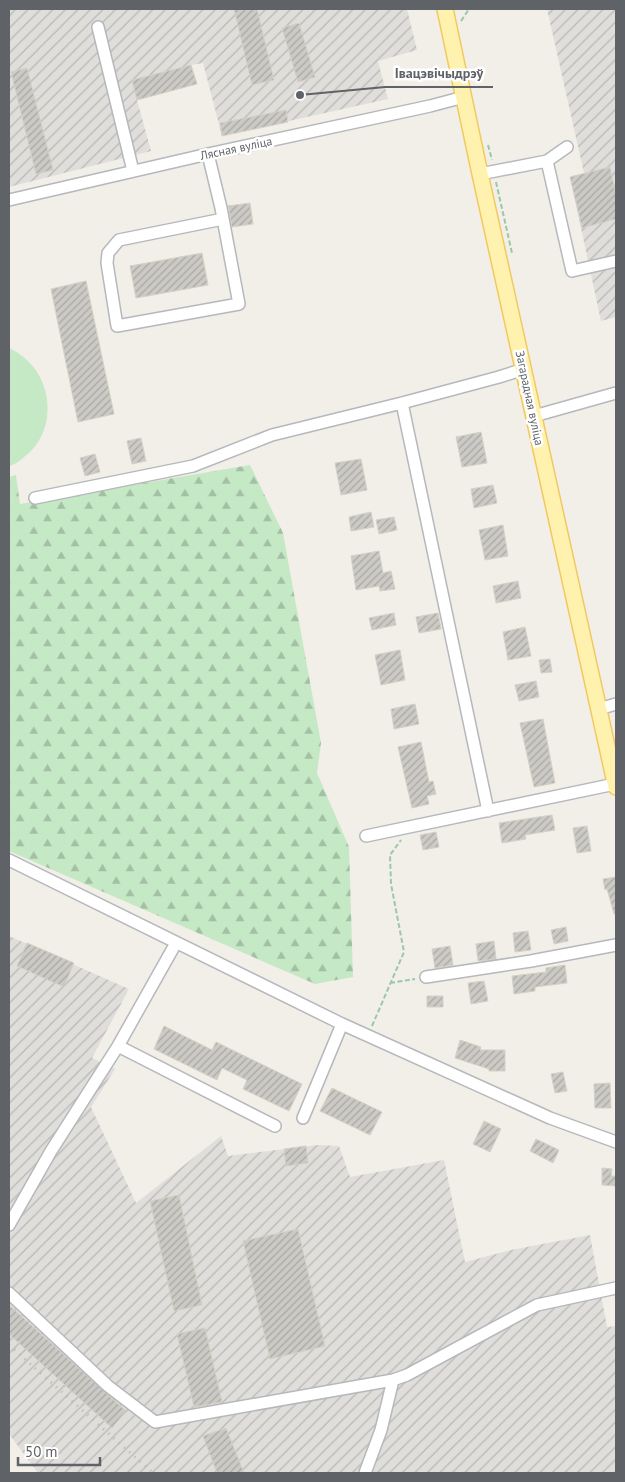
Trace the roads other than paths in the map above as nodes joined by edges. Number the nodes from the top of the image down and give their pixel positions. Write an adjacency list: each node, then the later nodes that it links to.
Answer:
1 (450, 11): 3 (main road, Загарадная вуліца)
2 (98, 27): 7 (street)
3 (464, 98): 5 (street, Лясная вуліца); 8 (main road, Загарадная вуліца)
4 (567, 147): 6 (street)
5 (208, 154): 7 (street, Лясная вуліца); 10 (street)
6 (547, 161): 8 (street); 11 (street)
7 (133, 171): 9 (street, Лясная вуліца)
8 (487, 172): 12 (main road, Загарадная вуліца)
9 (9, 200)
10 (223, 219): 10 (street)
11 (616, 261)
12 (524, 369): 14 (street); 15 (main road, Загарадная вуліца)
13 (616, 393): 15 (street)
14 (402, 403): 16 (street); 20 (street)
15 (534, 416): 18 (main road, Загарадная вуліца)
16 (35, 498)
17 (616, 704): 18 (street)
18 (599, 709): 19 (main road, Загарадная вуліца)
19 (616, 786): 20 (street)
20 (488, 811): 21 (street)
21 (366, 836)
22 (9, 860): 23 (street)
23 (176, 943): 26 (street); 27 (street)
24 (616, 945): 25 (street)
25 (426, 977)
26 (342, 1024): 28 (street); 30 (street)
27 (118, 1046): 29 (street); 31 (street)
28 (303, 1118)
29 (275, 1126)
30 (616, 1142)
31 (9, 1224)
32 (616, 1288): 34 (street)
33 (9, 1293): 34 (street)
34 (393, 1380): 35 (street)
35 (365, 1473)

